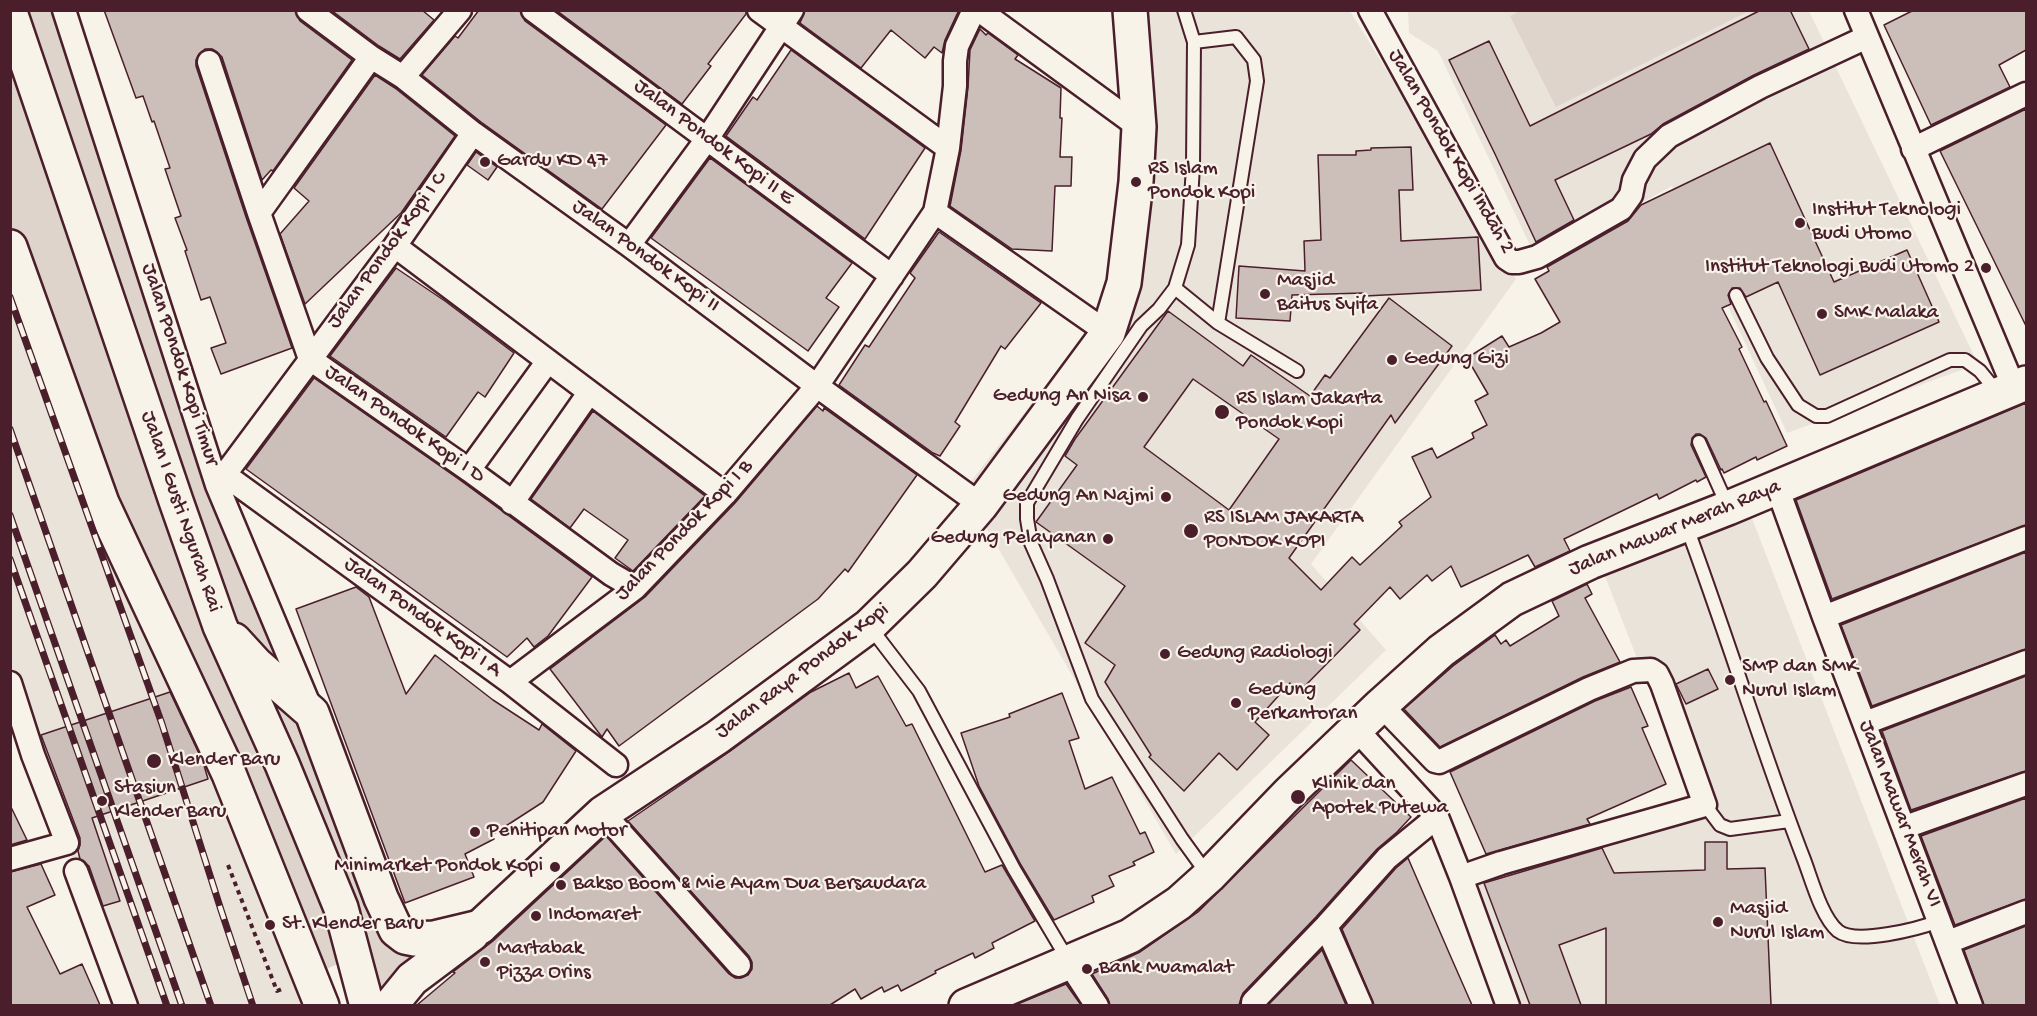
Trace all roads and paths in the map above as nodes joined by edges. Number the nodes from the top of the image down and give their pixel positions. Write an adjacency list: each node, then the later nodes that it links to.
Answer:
1 (64, 10): 43 (street, Jalan Pondok Kopi Timur)
2 (308, 10): 16 (street, Jalan Pondok Kopi II)
3 (460, 10): 18 (street)
4 (533, 10): 22 (street, Jalan Pondok Kopi II E)
5 (759, 10): 13 (street)
6 (974, 10): 23 (street)
7 (979, 10): 20 (street)
8 (1130, 10): 20 (main road, Jalan Raya Pondok Kopi)
9 (1184, 10): 15 (lane)
10 (1370, 10): 14 (street, Jalan Pondok Kopi Indah 2)
11 (1856, 10): 14 (street)
12 (10, 12): 53 (main road, Jalan I Gusti Ngurah Rai)
13 (787, 19): 22 (street); 23 (street)
14 (1867, 37): 24 (street)
15 (1194, 42): 31 (lane); 33 (lane)
16 (371, 57): 18 (street, Jalan Pondok Kopi II); 26 (street)
17 (209, 62): 26 (street, Jalan Pondok Kopi I D)
18 (404, 77): 21 (street, Jalan Pondok Kopi II)
19 (2026, 94): 24 (street)
20 (1139, 127): 34 (main road, Jalan Raya Pondok Kopi)
21 (473, 133): 27 (street, Jalan Pondok Kopi II); 28 (street, Jalan Pondok Kopi I C)
22 (707, 139): 27 (street); 30 (street, Jalan Pondok Kopi II E)
23 (948, 148): 25 (street)
24 (1913, 149): 39 (street)
25 (935, 212): 30 (street, Jalan Pondok Kopi I B); 34 (street)
26 (259, 213): 35 (street, Jalan Pondok Kopi I D)
27 (629, 244): 38 (street, Jalan Pondok Kopi II)
28 (395, 246): 35 (street, Jalan Pondok Kopi I C); 36 (street)
29 (10, 247): 80 (main road)
30 (892, 276): 38 (street, Jalan Pondok Kopi I B)
31 (1175, 288): 33 (lane); 72 (lane)
32 (1736, 295): 39 (lane)
33 (1218, 323): 37 (lane)
34 (1108, 333): 47 (main road, Jalan Raya Pondok Kopi)
35 (310, 359): 42 (street, Jalan Pondok Kopi I D); 43 (street, Jalan Pondok Kopi I C)
36 (548, 361): 40 (street); 42 (street)
37 (1297, 371)
38 (817, 386): 45 (street, Jalan Pondok Kopi I B); 47 (street, Jalan Pondok Kopi II)
39 (2013, 388): 44 (main road, Jalan Mawar Merah Raya)
40 (589, 393): 45 (street); 46 (street)
41 (1699, 442): 48 (lane)
42 (469, 470): 46 (street, Jalan Pondok Kopi I D)
43 (221, 480): 56 (street, Jalan Pondok Kopi I A); 59 (street, Jalan Pondok Kopi Timur)
44 (1777, 487): 48 (main road, Jalan Mawar Merah Raya); 52 (street, Jalan Mawar Merah VI)
45 (725, 494): 51 (street, Jalan Pondok Kopi I B)
46 (512, 503): 51 (street, Jalan Pondok Kopi I D)
47 (981, 506): 54 (main road, Jalan Raya Pondok Kopi)
48 (1728, 508): 49 (main road, Jalan Mawar Merah Raya)
49 (1686, 525): 58 (main road, Jalan Mawar Merah Raya); 67 (lane)
50 (2026, 538): 52 (street)
51 (635, 588): 56 (street, Jalan Pondok Kopi I B)
52 (1824, 617): 60 (street, Jalan Mawar Merah VI)
53 (220, 626): 59 (main road); 82 (main road, Jalan I Gusti Ngurah Rai)
54 (869, 626): 65 (main road, Jalan Raya Pondok Kopi); 78 (lane)
55 (2026, 662): 60 (street)
56 (510, 682): 62 (street, Jalan Pondok Kopi I A)
57 (10, 683): 69 (street)
58 (1381, 705): 61 (main road, Jalan Mawar Merah Raya); 64 (street)
59 (312, 713): 76 (main road)
60 (1865, 723): 68 (street, Jalan Mawar Merah VI)
61 (1356, 729): 66 (street); 72 (main road, Jalan Mawar Merah Raya)
62 (616, 765)
63 (2026, 784): 68 (street)
64 (1705, 805): 67 (lane); 73 (street)
65 (603, 813): 76 (main road, Jalan Raya Pondok Kopi); 79 (street)
66 (1437, 818): 73 (street); 75 (street)
67 (1789, 821): 77 (lane)
68 (1905, 828): 77 (street, Jalan Mawar Merah VI)
69 (10, 858)
70 (228, 865): 80 (path)
71 (76, 871): 81 (street)
72 (1209, 876): 78 (main road, Jalan Mawar Merah Raya)
73 (1461, 877): 88 (street)
74 (2026, 912): 77 (street)
75 (1326, 926): 86 (street); 87 (street)
76 (480, 927): 83 (main road, Jalan Raya Pondok Kopi)
77 (1944, 932): 89 (street, Jalan Mawar Merah VI)
78 (1069, 963): 84 (main road, Jalan Mawar Merah Raya); 85 (street)
79 (739, 965)
80 (316, 992)
81 (126, 1005)
82 (367, 1005)
83 (390, 1005)
84 (966, 1005)
85 (1097, 1005)
86 (1253, 1005)
87 (1361, 1005)
88 (1508, 1005)
89 (1971, 1005)

